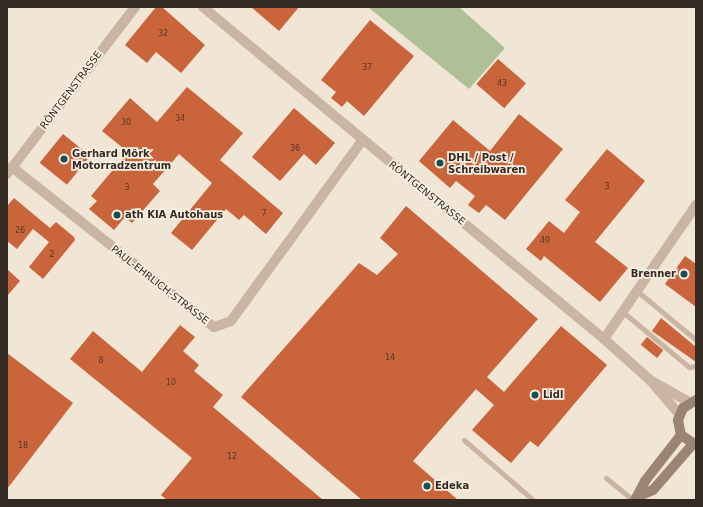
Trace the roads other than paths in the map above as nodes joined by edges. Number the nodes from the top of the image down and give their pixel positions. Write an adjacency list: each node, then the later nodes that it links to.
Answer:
1 (135, 7): 4 (street, RÖNTGENSTRASSE)
2 (203, 7): 3 (street, RÖNTGENSTRASSE)
3 (362, 141): 4 (street, PAUL-EHRLICH-STRASSE); 8 (street, RÖNTGENSTRASSE)
4 (10, 171)
5 (696, 206): 6 (street)
6 (637, 291): 7 (street); 9 (lane)
7 (623, 312): 8 (street); 10 (lane)
8 (604, 339): 11 (street, RÖNTGENSTRASSE)
9 (696, 340)
10 (696, 366)
11 (650, 380): 12 (street, RÖNTGENSTRASSE); 13 (street, RÖNTGENSTRASSE)
12 (693, 401): 13 (street)
13 (679, 414): 14 (street)
14 (681, 435): 16 (street); 18 (street)
15 (464, 440): 19 (lane)
16 (695, 445): 18 (street)
17 (606, 478): 18 (lane)
18 (635, 499)
19 (533, 500)

